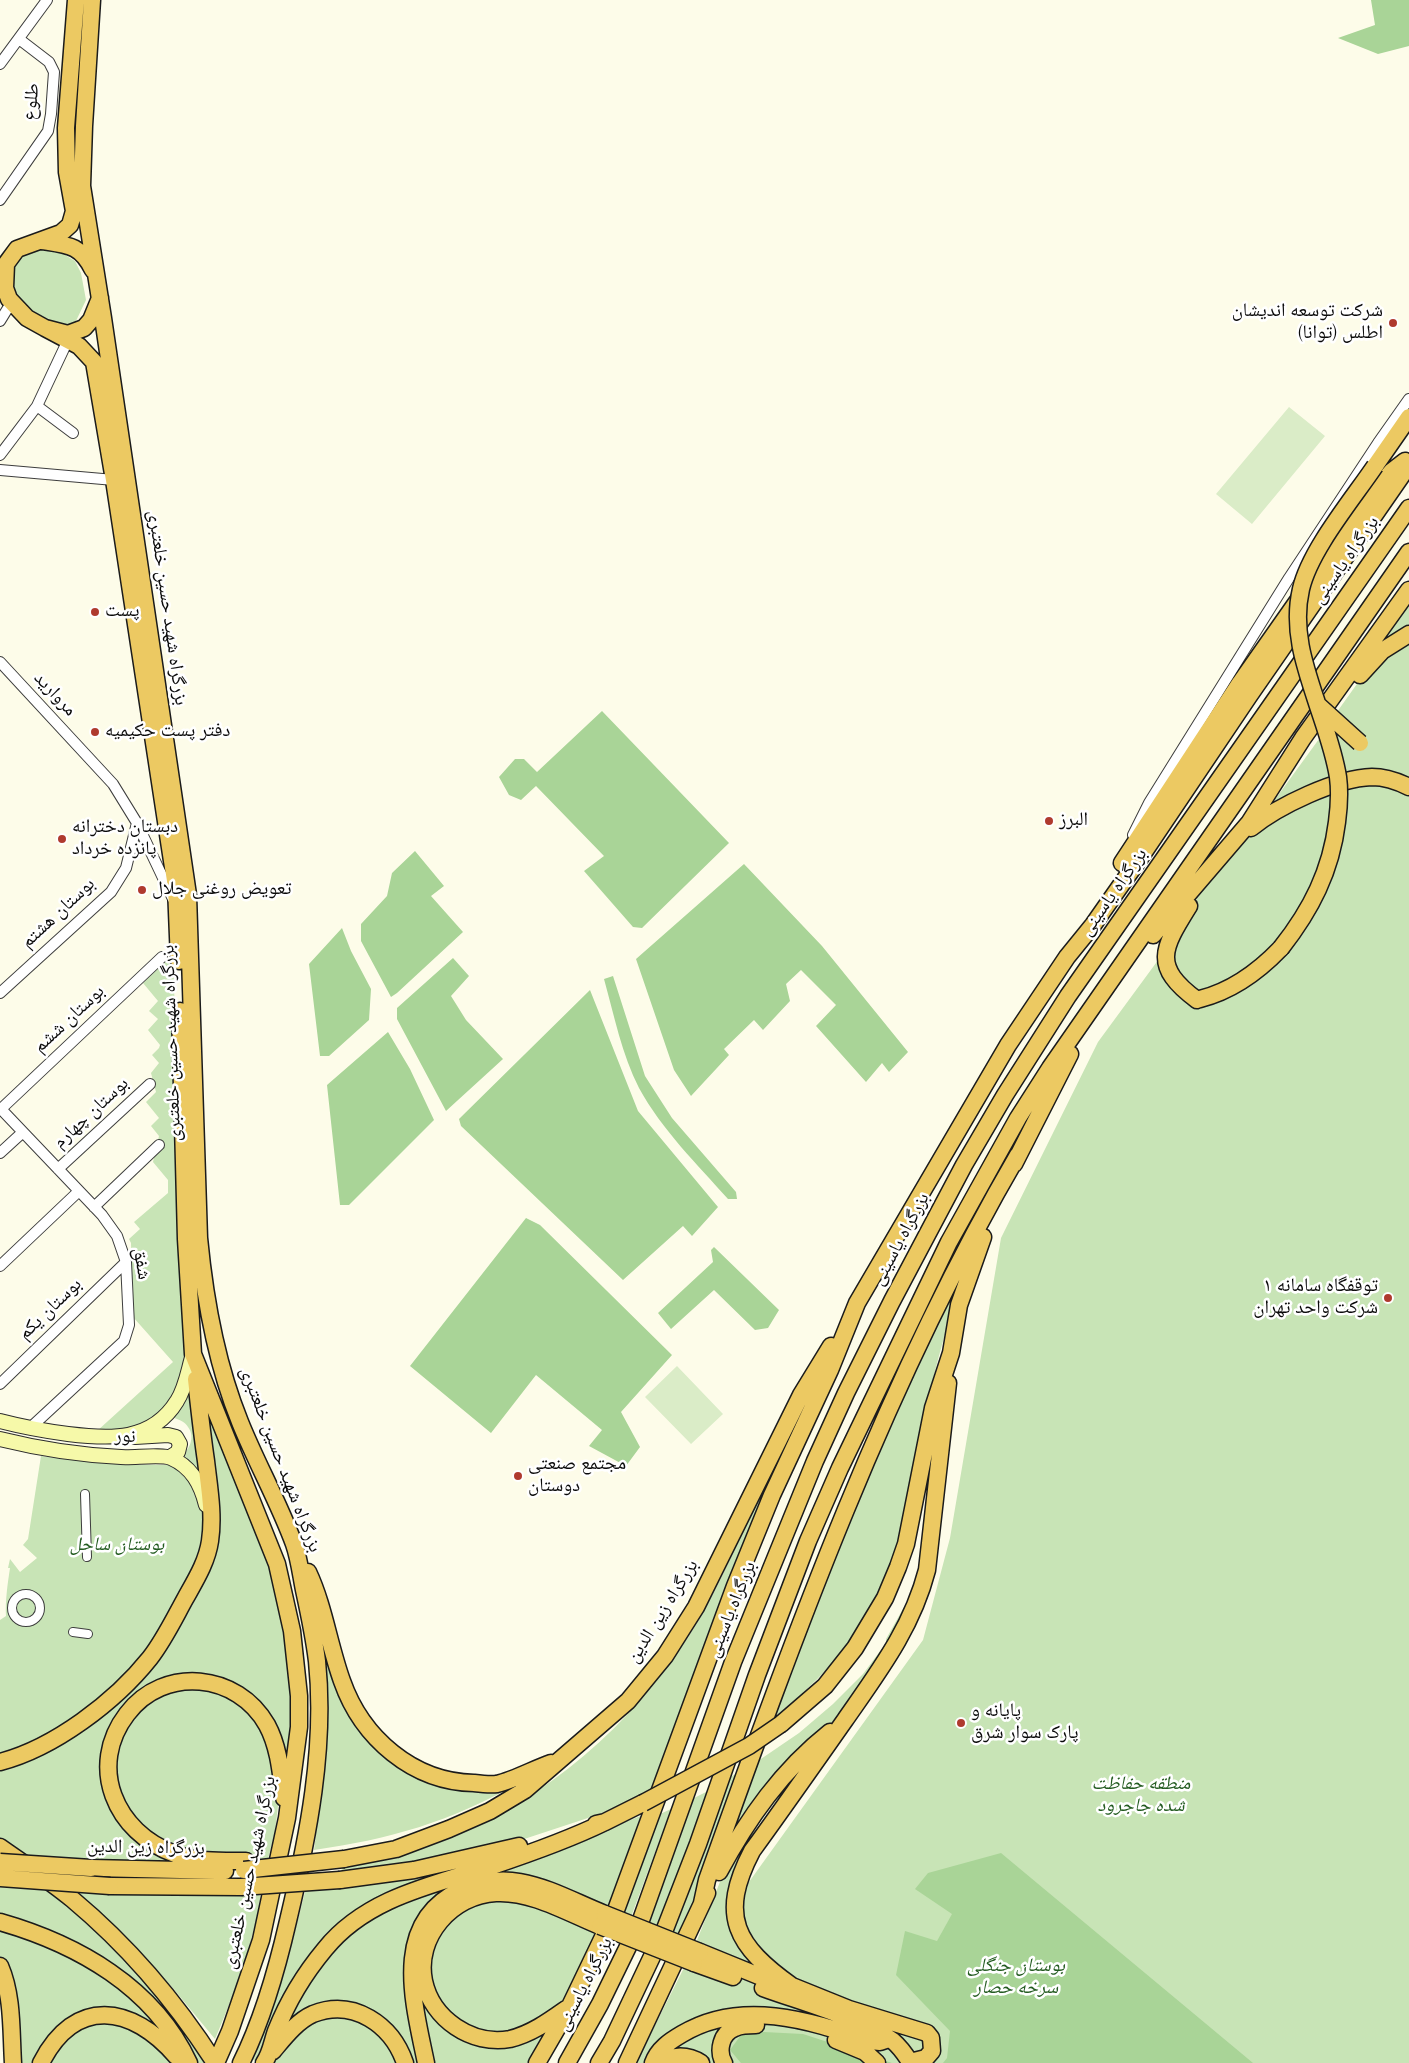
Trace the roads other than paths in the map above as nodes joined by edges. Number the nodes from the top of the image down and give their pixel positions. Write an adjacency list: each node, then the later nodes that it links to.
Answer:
1 (47, 0): 4 (street)
2 (76, 0): 7 (highway)
3 (92, 0): 8 (highway, بزرگراه شهید حسین خلعتبری)
4 (19, 39): 5 (street); 6 (street, طلوع)
5 (0, 63)
6 (0, 200)
7 (42, 241): 8 (highway); 12 (highway)
8 (97, 279): 9 (highway, بزرگراه شهید حسین خلعتبری)
9 (100, 298): 12 (highway); 65 (highway, بزرگراه شهید حسین خلعتبری)
10 (8, 308): 11 (street)
11 (0, 321)
12 (45, 328): 13 (highway, بزرگراه شهید حسین خلعتبری)
13 (68, 340): 15 (street); 22 (highway, بزرگراه شهید حسین خلعتبری)
14 (1409, 399): 35 (street)
15 (36, 406): 17 (street); 18 (street)
16 (1409, 417): 28 (highway, bridge)
17 (73, 433)
18 (0, 455)
19 (1409, 458): 35 (highway)
20 (1409, 465): 38 (highway)
21 (0, 470): 22 (street)
22 (114, 480): 36 (highway, بزرگراه شهید حسین خلعتبری)
23 (1409, 508): 97 (highway, بزرگراه یاسینی)
24 (1409, 552): 40 (highway)
25 (1409, 590): 31 (highway)
26 (1409, 634): 31 (highway)
27 (0, 662): 32 (street, مروارید)
28 (1317, 704): 29 (highway, bridge); 34 (highway, bridge)
29 (1360, 743)
30 (1409, 787): 33 (highway)
31 (1255, 814): 33 (highway)
32 (137, 823): 36 (street, مروارید); 39 (street, بوستان هشتم)
33 (1234, 842): 34 (highway)
34 (1210, 869): 40 (highway)
35 (1116, 872): 38 (highway)
36 (175, 904): 55 (highway, بزرگراه شهید حسین خلعتبری)
37 (162, 957): 43 (street, بوستان ششم)
38 (1068, 957): 53 (highway)
39 (0, 992)
40 (1099, 998): 41 (highway)
41 (1088, 1014): 47 (highway); 98 (highway)
42 (150, 1084): 48 (street, بوستان چهارم)
43 (1, 1109): 44 (street, شفق)
44 (23, 1132): 46 (street); 48 (street, شفق)
45 (159, 1145): 50 (street)
46 (0, 1153)
47 (1018, 1155): 54 (highway); 78 (highway)
48 (58, 1169): 49 (street, شفق)
49 (79, 1191): 50 (street, شفق); 52 (street)
50 (94, 1207): 51 (street, شفق)
51 (126, 1262): 56 (street, بوستان یکم); 58 (street, شفق)
52 (0, 1266)
53 (857, 1303): 70 (highway, بزرگراه زین الدین); 84 (highway)
54 (951, 1353): 69 (highway); 73 (highway, bridge)
55 (193, 1354): 59 (main road, نور); 64 (highway); 72 (highway, بزرگراه شهید حسین خلعتبری)
56 (0, 1384)
57 (0, 1421): 58 (main road, نور)
58 (29, 1429): 59 (main road, نور); 61 (main road)
59 (112, 1438): 62 (main road)
60 (0, 1439): 61 (main road, نور)
61 (25, 1445): 62 (main road, نور)
62 (170, 1457): 64 (main road)
63 (85, 1494): 66 (street)
64 (211, 1523): 71 (highway)
65 (294, 1544): 70 (highway); 87 (highway, بزرگراه شهید حسین خلعتبری)
66 (87, 1557)
67 (73, 1632): 68 (street)
68 (88, 1634)
69 (846, 1719): 78 (highway); 83 (highway)
70 (564, 1758): 76 (highway, بزرگراه زین الدین, bridge)
71 (0, 1762)
72 (287, 1818): 76 (highway); 93 (highway, بزرگراه شهید حسین خلعتبری)
73 (605, 1822): 77 (highway, بزرگراه زین الدین, bridge); 86 (highway)
74 (0, 1847): 93 (highway)
75 (0, 1862): 76 (highway, بزرگراه زین الدین, bridge)
76 (245, 1865)
77 (0, 1878)
78 (702, 1903): 99 (highway)
79 (602, 1920): 81 (highway, bridge); 84 (highway); 95 (highway)
80 (0, 1922): 92 (highway)
81 (697, 1958): 83 (highway); 85 (highway)
82 (0, 1966): 89 (highway)
83 (792, 1986): 88 (highway)
84 (570, 2006): 96 (highway)
85 (889, 2039): 88 (highway); 100 (highway)
86 (267, 2059): 94 (highway)
87 (242, 2060)
88 (910, 2062)
89 (13, 2063)
90 (41, 2063): 91 (highway)
91 (183, 2063)
92 (189, 2063)
93 (216, 2063)
94 (406, 2063)
95 (426, 2063)
96 (537, 2063)
97 (567, 2063)
98 (599, 2063)
99 (627, 2063)
100 (654, 2063): 101 (highway)
101 (701, 2063)
102 (724, 2063): 103 (highway)
103 (877, 2063)

